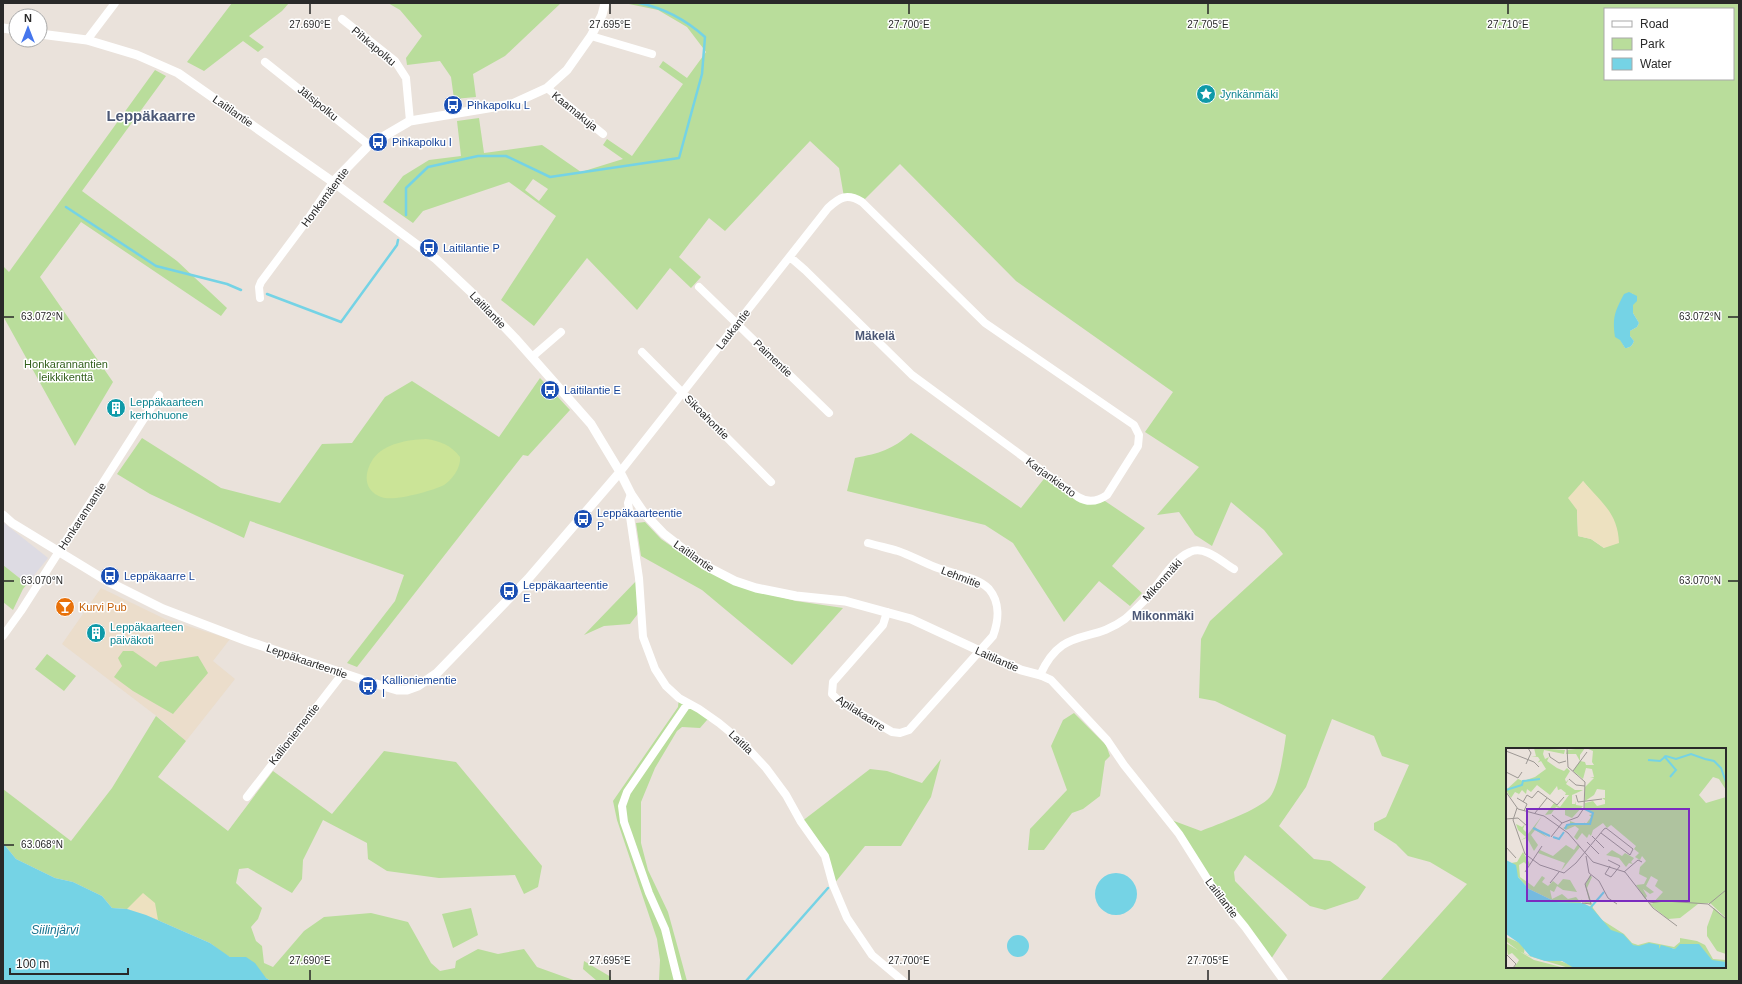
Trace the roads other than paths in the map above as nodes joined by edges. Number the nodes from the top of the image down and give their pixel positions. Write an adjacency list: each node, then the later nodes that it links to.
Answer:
1 (115, 3): 6 (street)
2 (605, 3): 5 (street, Honkamäentie)
3 (342, 20): 10 (street, Pihkapolku)
4 (48, 35): 6 (street, Laitilantie)
5 (591, 36): 7 (street); 9 (street, Honkamäentie)
6 (87, 40): 13 (street, Laitilantie)
7 (652, 54)
8 (265, 62): 12 (street, Jälsipolku)
9 (547, 88): 10 (street, Honkamäentie); 11 (street, Kaamakuja)
10 (410, 121): 12 (street, Honkamäentie)
11 (603, 134)
12 (369, 145): 13 (street, Honkamäentie)
13 (333, 182): 17 (street, Honkamäentie); 21 (street, Laitilantie)
14 (854, 197): 15 (street, Laukantie); 15 (street, Karjankierto)
15 (790, 257): 18 (street, Laukantie)
16 (699, 287): 18 (street, Paimentie)
17 (260, 298)
18 (738, 323): 22 (street, Laukantie); 24 (street, Paimentie)
19 (561, 332): 21 (street)
20 (642, 352): 22 (street, Sikoahontie)
21 (532, 357): 25 (street, Laitilantie)
22 (682, 393): 25 (street, Laukantie); 26 (street, Sikoahontie)
23 (159, 395): 30 (street, Honkarannantie)
24 (829, 413)
25 (620, 472): 27 (street, Laitilantie); 35 (street, Leppäkaarteentie)
26 (771, 482)
27 (631, 494): 32 (street, Laitilantie); 37 (street, Laitila)
28 (3, 515): 30 (street, Leppäkaarteentie)
29 (868, 543): 34 (street, Lehmitie)
30 (59, 553): 33 (street, Honkarannantie); 35 (street, Leppäkaarteentie)
31 (1234, 569): 36 (street, Mikonmäki)
32 (887, 612): 34 (street, Laitilantie); 34 (street, Apilakaarre)
33 (3, 636)
34 (979, 651): 36 (street, Laitilantie)
35 (343, 673): 38 (street, Kallioniementie)
36 (1040, 675): 41 (street, Laitilantie)
37 (688, 703): 39 (street); 40 (street, Laitila)
38 (247, 797)
39 (678, 981)
40 (903, 981)
41 (1284, 981)

